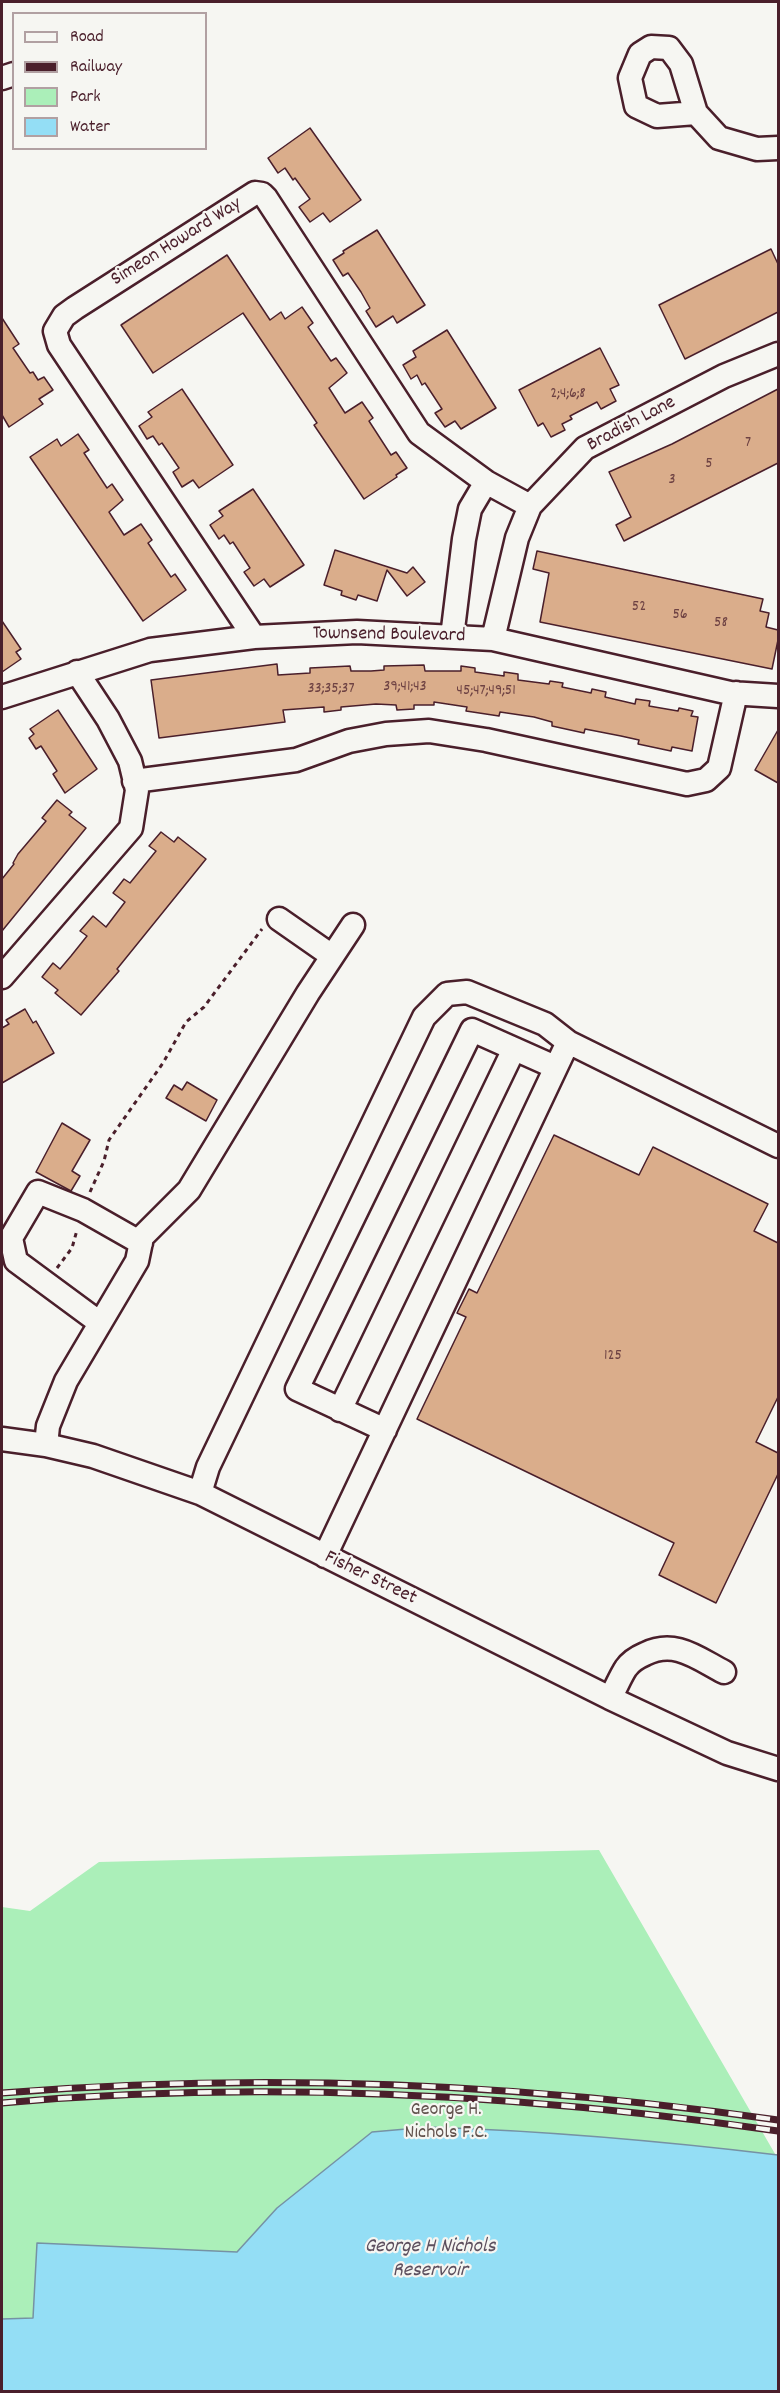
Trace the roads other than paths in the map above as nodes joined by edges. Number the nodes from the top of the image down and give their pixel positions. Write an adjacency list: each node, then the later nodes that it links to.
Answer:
1 (696, 113): 2 (street)
2 (778, 148)
3 (778, 354): 5 (street, Bradish Lane)
4 (486, 482): 5 (street, Simeon Howard Way); 6 (street, Simeon Howard Way); 7 (street)
5 (530, 507): 8 (street, Bradish Lane)
6 (254, 637): 7 (street, Townsend Boulevard); 9 (street, Townsend Boulevard)
7 (452, 637): 8 (street, Townsend Boulevard)
8 (493, 639): 10 (street, Townsend Boulevard)
9 (77, 672): 12 (street, Townsend Boulevard); 13 (street)
10 (736, 693): 11 (street, Townsend Boulevard); 13 (street)
11 (778, 696)
12 (2, 697)
13 (135, 781): 17 (street)
14 (279, 919): 16 (street)
15 (353, 925): 16 (street)
16 (332, 956): 22 (street)
17 (2, 977)
18 (568, 1042): 20 (street); 21 (street); 28 (street)
19 (514, 1049): 20 (street); 24 (street); 24 (street)
20 (555, 1067): 25 (street)
21 (778, 1146)
22 (141, 1243): 23 (street); 23 (street)
23 (100, 1323): 27 (street)
24 (340, 1410): 25 (street)
25 (385, 1430): 29 (street)
26 (2, 1439): 27 (street, Fisher Street)
27 (46, 1445): 28 (street, Fisher Street)
28 (200, 1493): 29 (street, Fisher Street)
29 (325, 1556): 31 (street, Fisher Street)
30 (724, 1672): 31 (street)
31 (610, 1698): 32 (street, Fisher Street)
32 (778, 1769)

